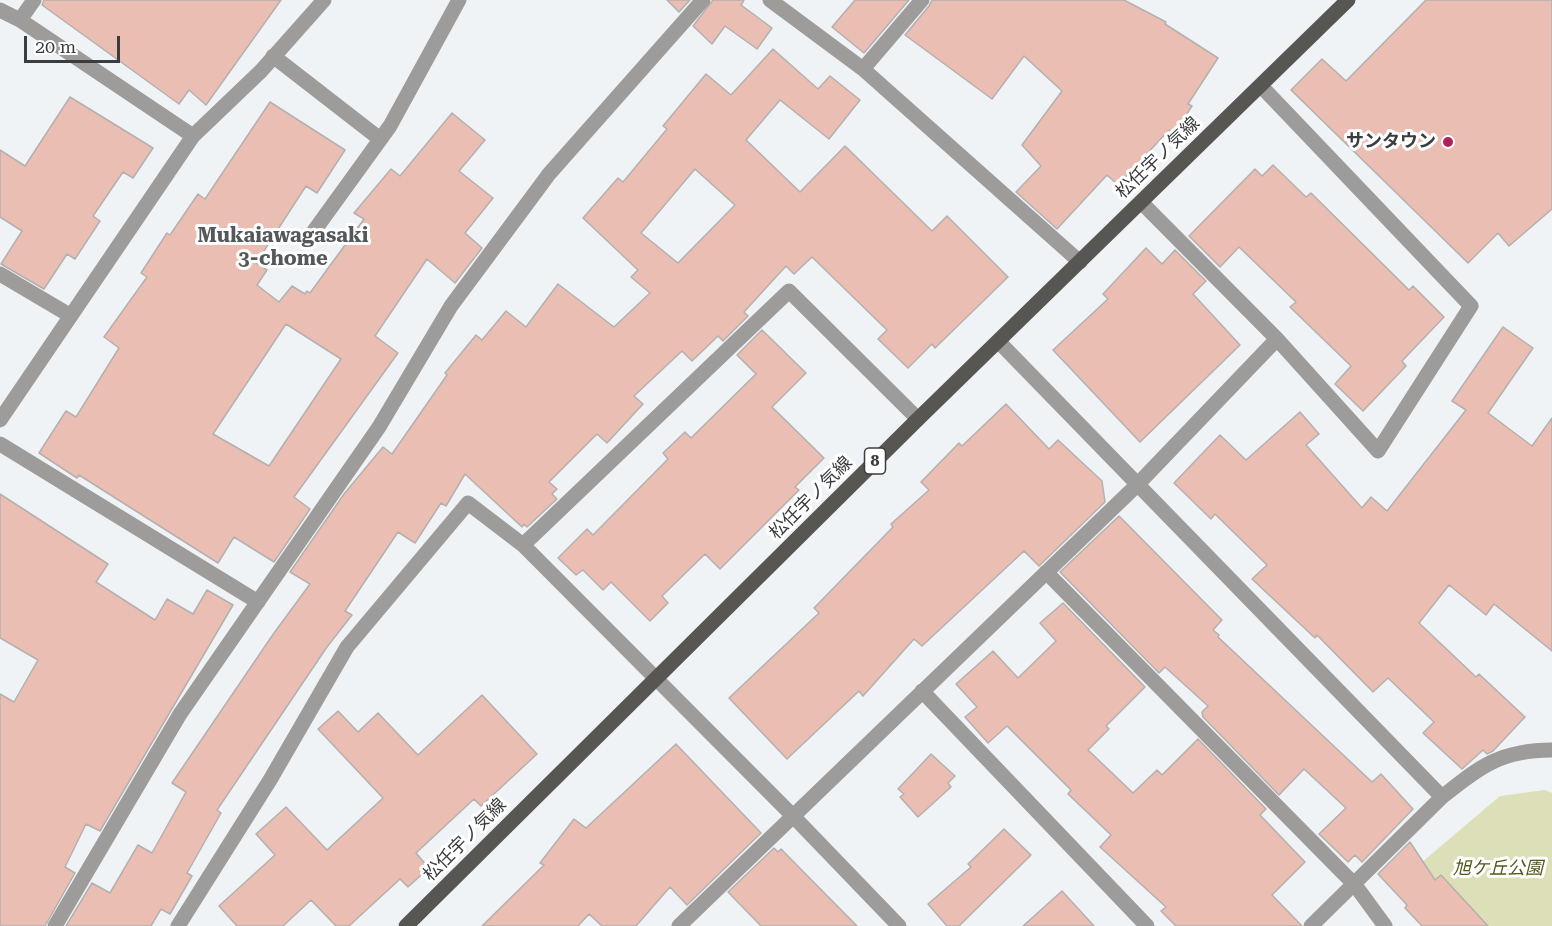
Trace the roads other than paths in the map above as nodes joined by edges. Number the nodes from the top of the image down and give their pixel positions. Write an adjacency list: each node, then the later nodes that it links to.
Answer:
1 (34, 0): 9 (street)
2 (459, 0): 14 (street)
3 (703, 0): 28 (street)
4 (770, 0): 11 (street)
5 (922, 0): 11 (street)
6 (1348, 0): 12 (main road, 松任宇ノ気線 / 8)
7 (320, 1): 10 (street)
8 (0, 10): 9 (street)
9 (20, 20): 13 (street)
10 (273, 56): 13 (street); 14 (street)
11 (863, 69): 17 (street)
12 (1261, 86): 15 (main road, 松任宇ノ気線 / 8); 20 (street)
13 (193, 136): 19 (street)
14 (380, 139): 16 (street)
15 (1141, 202): 17 (main road, 松任宇ノ気線 / 8); 20 (street)
16 (314, 231)
17 (1080, 262): 21 (main road, 松任宇ノ気線 / 8)
18 (0, 274): 19 (street)
19 (71, 316): 23 (street)
20 (1276, 339): 25 (street)
21 (999, 342): 22 (main road, 松任宇ノ気線 / 8); 25 (street)
22 (918, 419): 26 (street); 29 (main road, 松任宇ノ気線 / 8)
23 (0, 420)
24 (0, 444): 28 (street)
25 (1137, 485): 27 (street); 32 (street)
26 (522, 545): 29 (street); 36 (street)
27 (1046, 572): 30 (street); 34 (street)
28 (258, 602): 35 (street)
29 (655, 680): 33 (street); 37 (main road, 松任宇ノ気線 / 8)
30 (922, 691): 33 (street); 40 (street)
31 (1552, 750): 32 (street)
32 (1442, 796): 34 (street)
33 (793, 816): 38 (street); 39 (street)
34 (1355, 885): 41 (street); 42 (street)
35 (55, 926)
36 (178, 926)
37 (406, 926)
38 (679, 926)
39 (899, 926)
40 (1147, 926)
41 (1311, 926)
42 (1385, 926)

